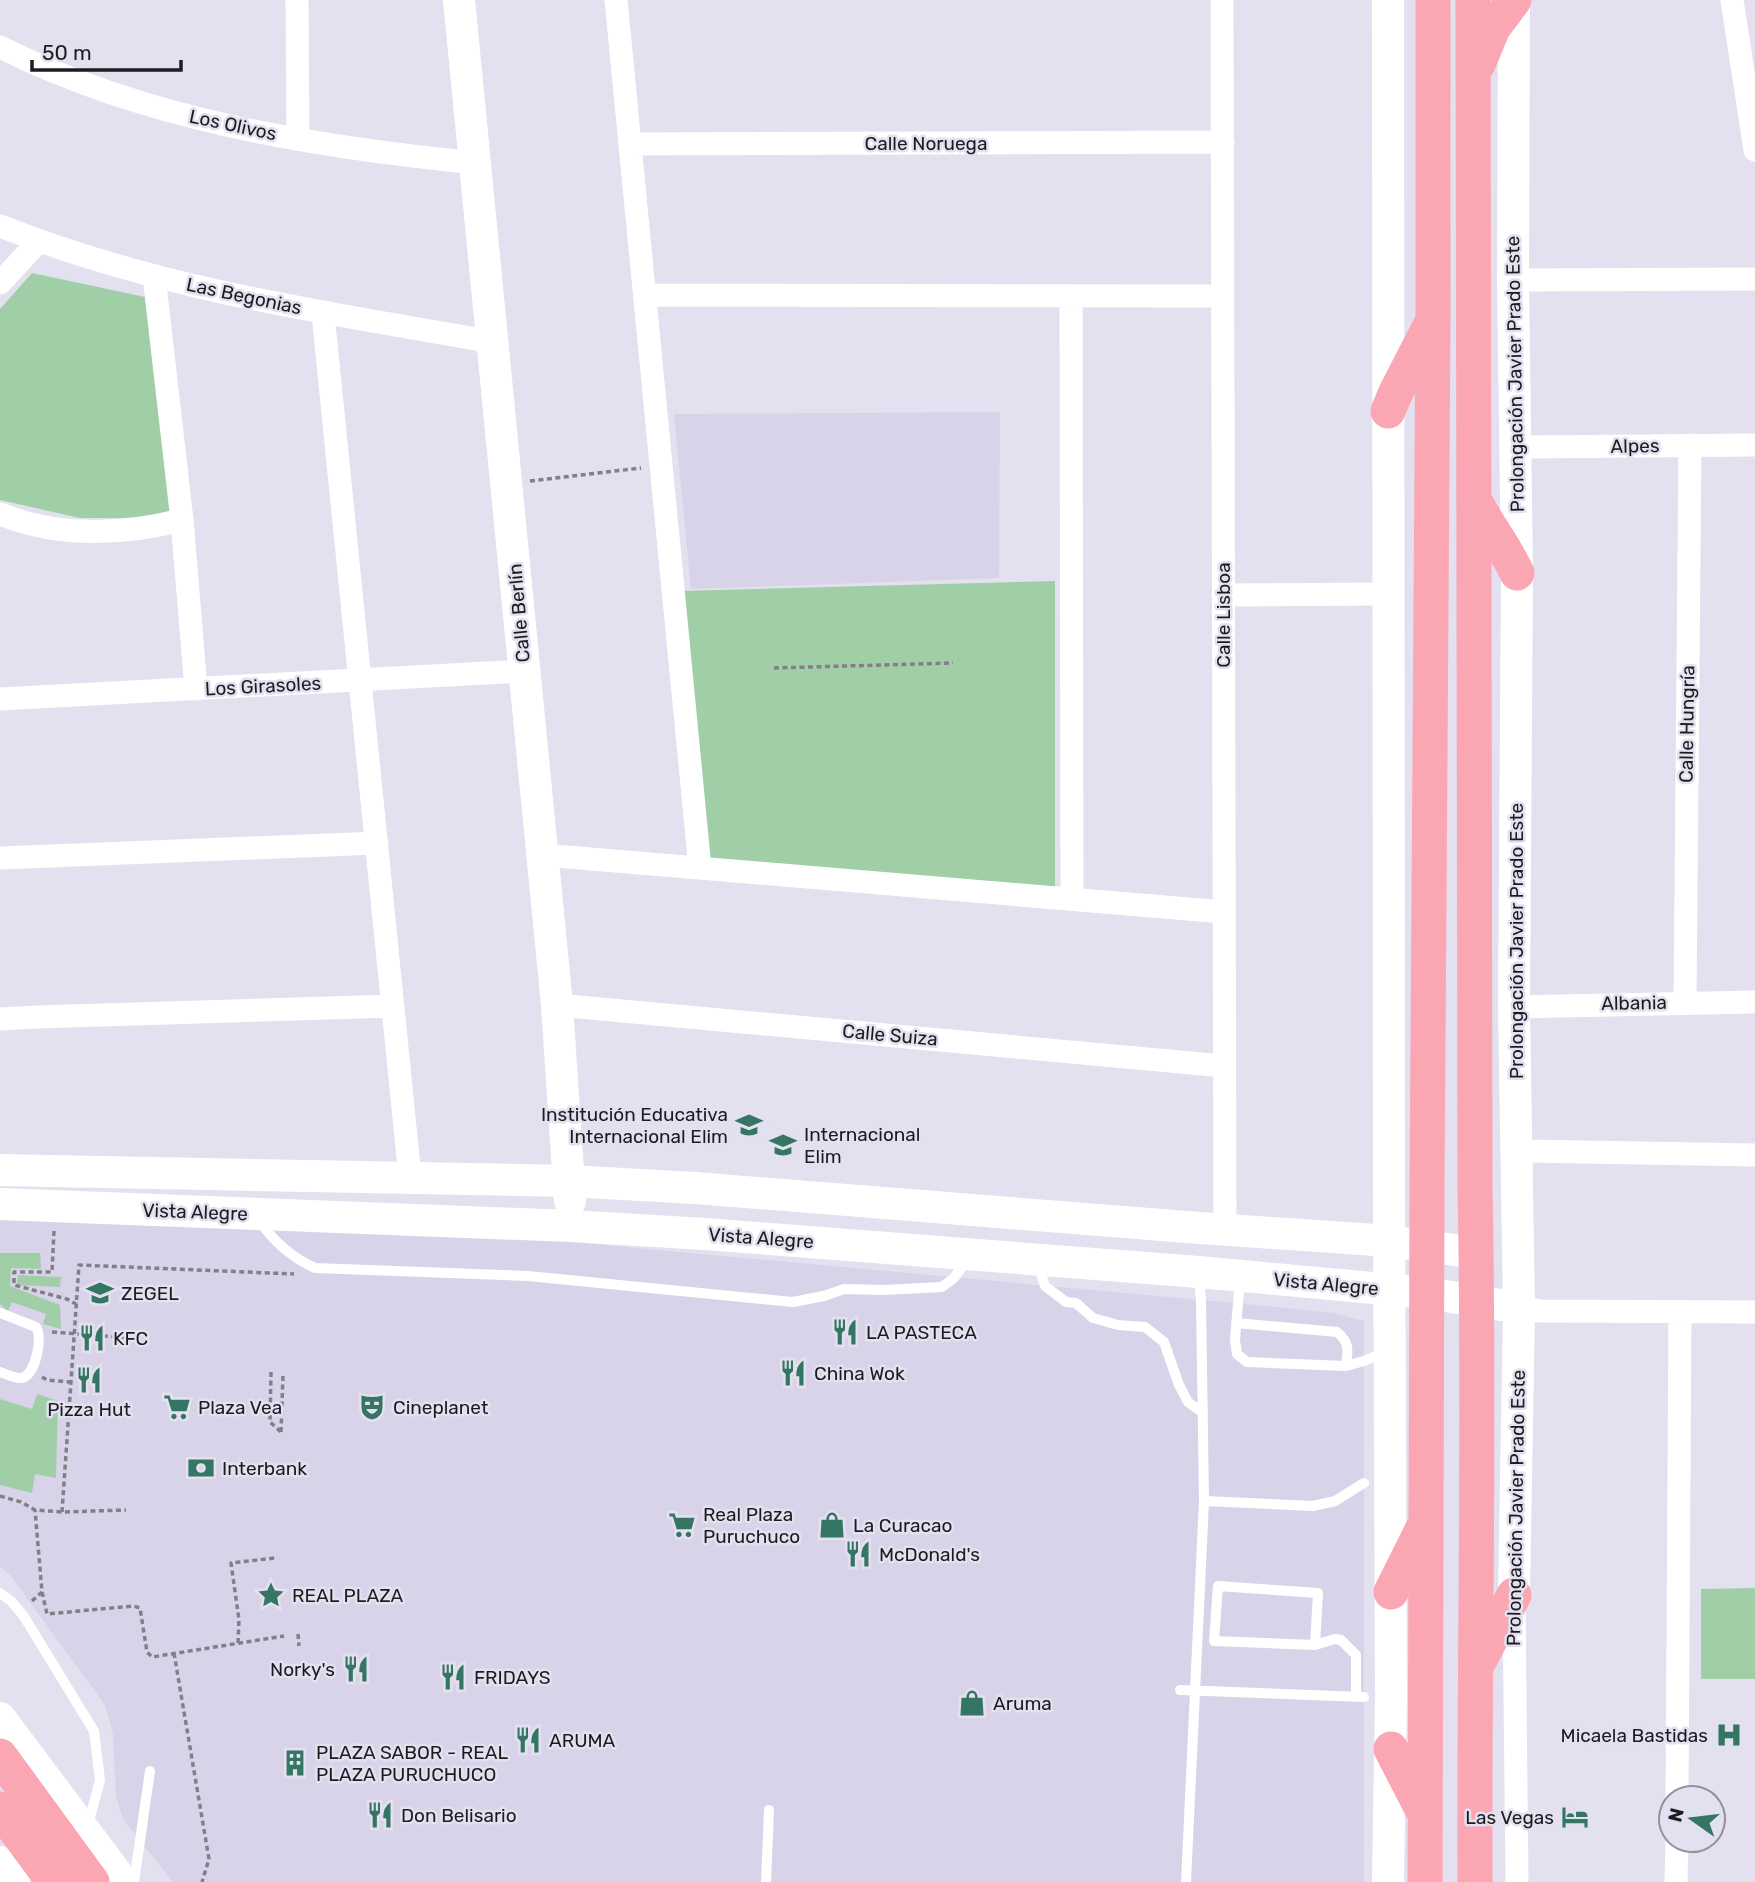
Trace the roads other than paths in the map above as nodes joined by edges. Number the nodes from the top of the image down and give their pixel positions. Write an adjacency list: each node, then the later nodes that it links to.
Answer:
1 (297, 0): 13 (street)
2 (459, 0): 17 (street, Calle Berlín)
3 (616, 0): 15 (street)
4 (1222, 0): 14 (street, Calle Lisboa)
5 (1388, 0): 30 (street)
6 (1433, 0): 28 (main road)
7 (1473, 0): 12 (main road, Prolongación Javier Prado Este)
8 (1514, 0): 12 (main road); 21 (street, Prolongación Javier Prado Este)
9 (1732, 0): 10 (street)
10 (1746, 35): 16 (street)
11 (0, 47): 13 (street, Los Olivos)
12 (1472, 77): 34 (main road, Prolongación Javier Prado Este)
13 (298, 139): 17 (street, Los Olivos)
14 (1223, 142): 15 (street, Calle Noruega); 26 (street, Calle Lisboa)
15 (630, 144): 24 (street)
16 (1755, 150)
17 (476, 163): 29 (street, Calle Berlín)
18 (0, 226): 19 (street, Las Begonias)
19 (39, 241): 20 (street, Las Begonias); 23 (street)
20 (154, 276): 27 (street, Las Begonias); 36 (street)
21 (1513, 279): 22 (street); 33 (street, Prolongación Javier Prado Este)
22 (1755, 279)
23 (0, 284)
24 (645, 295): 25 (street); 49 (street)
25 (1071, 296): 26 (street); 50 (street)
26 (1223, 296): 39 (street, Calle Lisboa)
27 (323, 314): 29 (street, Las Begonias); 41 (street)
28 (1433, 320): 30 (main road); 72 (main road)
29 (494, 342): 40 (street, Calle Berlín)
30 (1388, 411): 38 (street)
31 (1690, 445): 32 (street, Alpes); 33 (street, Alpes); 53 (street, Calle Hungría)
32 (1755, 445)
33 (1515, 447): 37 (street, Prolongación Javier Prado Este)
34 (1474, 499): 37 (main road); 73 (main road, Prolongación Javier Prado Este)
35 (0, 514): 36 (street)
36 (182, 520): 43 (street)
37 (1517, 573): 56 (street, Prolongación Javier Prado Este)
38 (1389, 594): 39 (street); 71 (street)
39 (1223, 595): 51 (street, Calle Lisboa)
40 (525, 671): 41 (street, Los Girasoles); 47 (street, Calle Berlín)
41 (361, 680): 43 (street, Los Girasoles); 46 (street)
42 (0, 689): 44 (street)
43 (196, 690): 44 (street, Los Girasoles)
44 (51, 696): 45 (street, Los Girasoles)
45 (0, 699)
46 (377, 843): 48 (street); 55 (street)
47 (543, 855): 49 (street); 54 (street, Calle Berlín)
48 (0, 858)
49 (700, 868): 50 (street)
50 (1072, 900): 51 (street)
51 (1224, 912): 58 (street, Calle Lisboa)
52 (1755, 1002): 53 (street, Albania)
53 (1685, 1003): 56 (street, Albania)
54 (557, 1005): 58 (street, Calle Suiza); 63 (street, Calle Berlín)
55 (392, 1006): 57 (street); 62 (street)
56 (1514, 1007): 59 (street, Prolongación Javier Prado Este)
57 (0, 1019)
58 (1224, 1066): 68 (street, Calle Lisboa)
59 (1517, 1151): 60 (street); 82 (street, Prolongación Javier Prado Este)
60 (1755, 1155)
61 (0, 1170): 62 (street, Vista Alegre)
62 (410, 1177): 63 (street, Vista Alegre)
63 (569, 1181): 64 (street, Vista Alegre); 67 (street, Calle Berlín)
64 (695, 1188): 68 (street, Vista Alegre); 69 (street)
65 (0, 1204): 66 (street, Vista Alegre)
66 (255, 1214): 67 (street, Vista Alegre); 74 (lane)
67 (571, 1226): 69 (street, Vista Alegre)
68 (1212, 1229): 70 (street, Vista Alegre); 76 (street)
69 (705, 1234): 74 (street, Vista Alegre)
70 (1280, 1234): 71 (street, Vista Alegre); 78 (street)
71 (1389, 1241): 72 (street, Vista Alegre); 79 (street)
72 (1428, 1245): 73 (street, Vista Alegre); 80 (main road)
73 (1476, 1253): 81 (main road, Prolongación Javier Prado Este)
74 (971, 1255): 75 (street, Vista Alegre)
75 (1036, 1259): 76 (street, Vista Alegre); 92 (lane)
76 (1199, 1272): 77 (street, Vista Alegre); 92 (lane)
77 (1240, 1276): 78 (street, Vista Alegre); 86 (lane)
78 (1274, 1279): 79 (street, Vista Alegre)
79 (1389, 1290): 80 (street, Vista Alegre); 87 (street)
80 (1427, 1293): 81 (street, Vista Alegre); 90 (main road)
81 (1476, 1301): 82 (street, Vista Alegre); 91 (main road, Prolongación Javier Prado Este)
82 (1519, 1308): 84 (street); 98 (street, Prolongación Javier Prado Este)
83 (0, 1312): 89 (lane)
84 (1680, 1312): 85 (street); 107 (street)
85 (1755, 1312)
86 (1236, 1323): 88 (lane); 88 (lane)
87 (1390, 1350): 88 (lane); 96 (street)
88 (1346, 1366)
89 (0, 1372)
90 (1427, 1375): 91 (main road); 95 (main road)
91 (1477, 1405): 100 (main road, Prolongación Javier Prado Este)
92 (1203, 1413): 94 (lane)
93 (1364, 1483): 94 (lane)
94 (1204, 1501): 102 (lane)
95 (1426, 1521): 96 (main road); 110 (main road)
96 (1391, 1592): 104 (street)
97 (0, 1593): 113 (lane)
98 (1514, 1595): 100 (main road); 123 (street, Prolongación Javier Prado Este)
99 (1315, 1645): 99 (lane); 102 (lane)
100 (1474, 1669): 122 (main road, Prolongación Javier Prado Este)
101 (1180, 1690): 102 (lane)
102 (1195, 1691): 119 (lane)
103 (0, 1718): 113 (street)
104 (1391, 1749): 110 (main road); 120 (street)
105 (0, 1756): 113 (main road)
106 (150, 1770): 117 (lane)
107 (1677, 1784)
108 (0, 1808): 113 (main road)
109 (769, 1810): 118 (lane)
110 (1426, 1815): 121 (main road)
111 (1677, 1854): 124 (street)
112 (0, 1862): 114 (street)
113 (76, 1863): 115 (main road); 116 (street)
114 (15, 1882)
115 (112, 1882)
116 (123, 1882)
117 (134, 1882)
118 (766, 1882)
119 (1186, 1882)
120 (1388, 1882)
121 (1425, 1882)
122 (1475, 1882)
123 (1517, 1882)
124 (1676, 1882)

